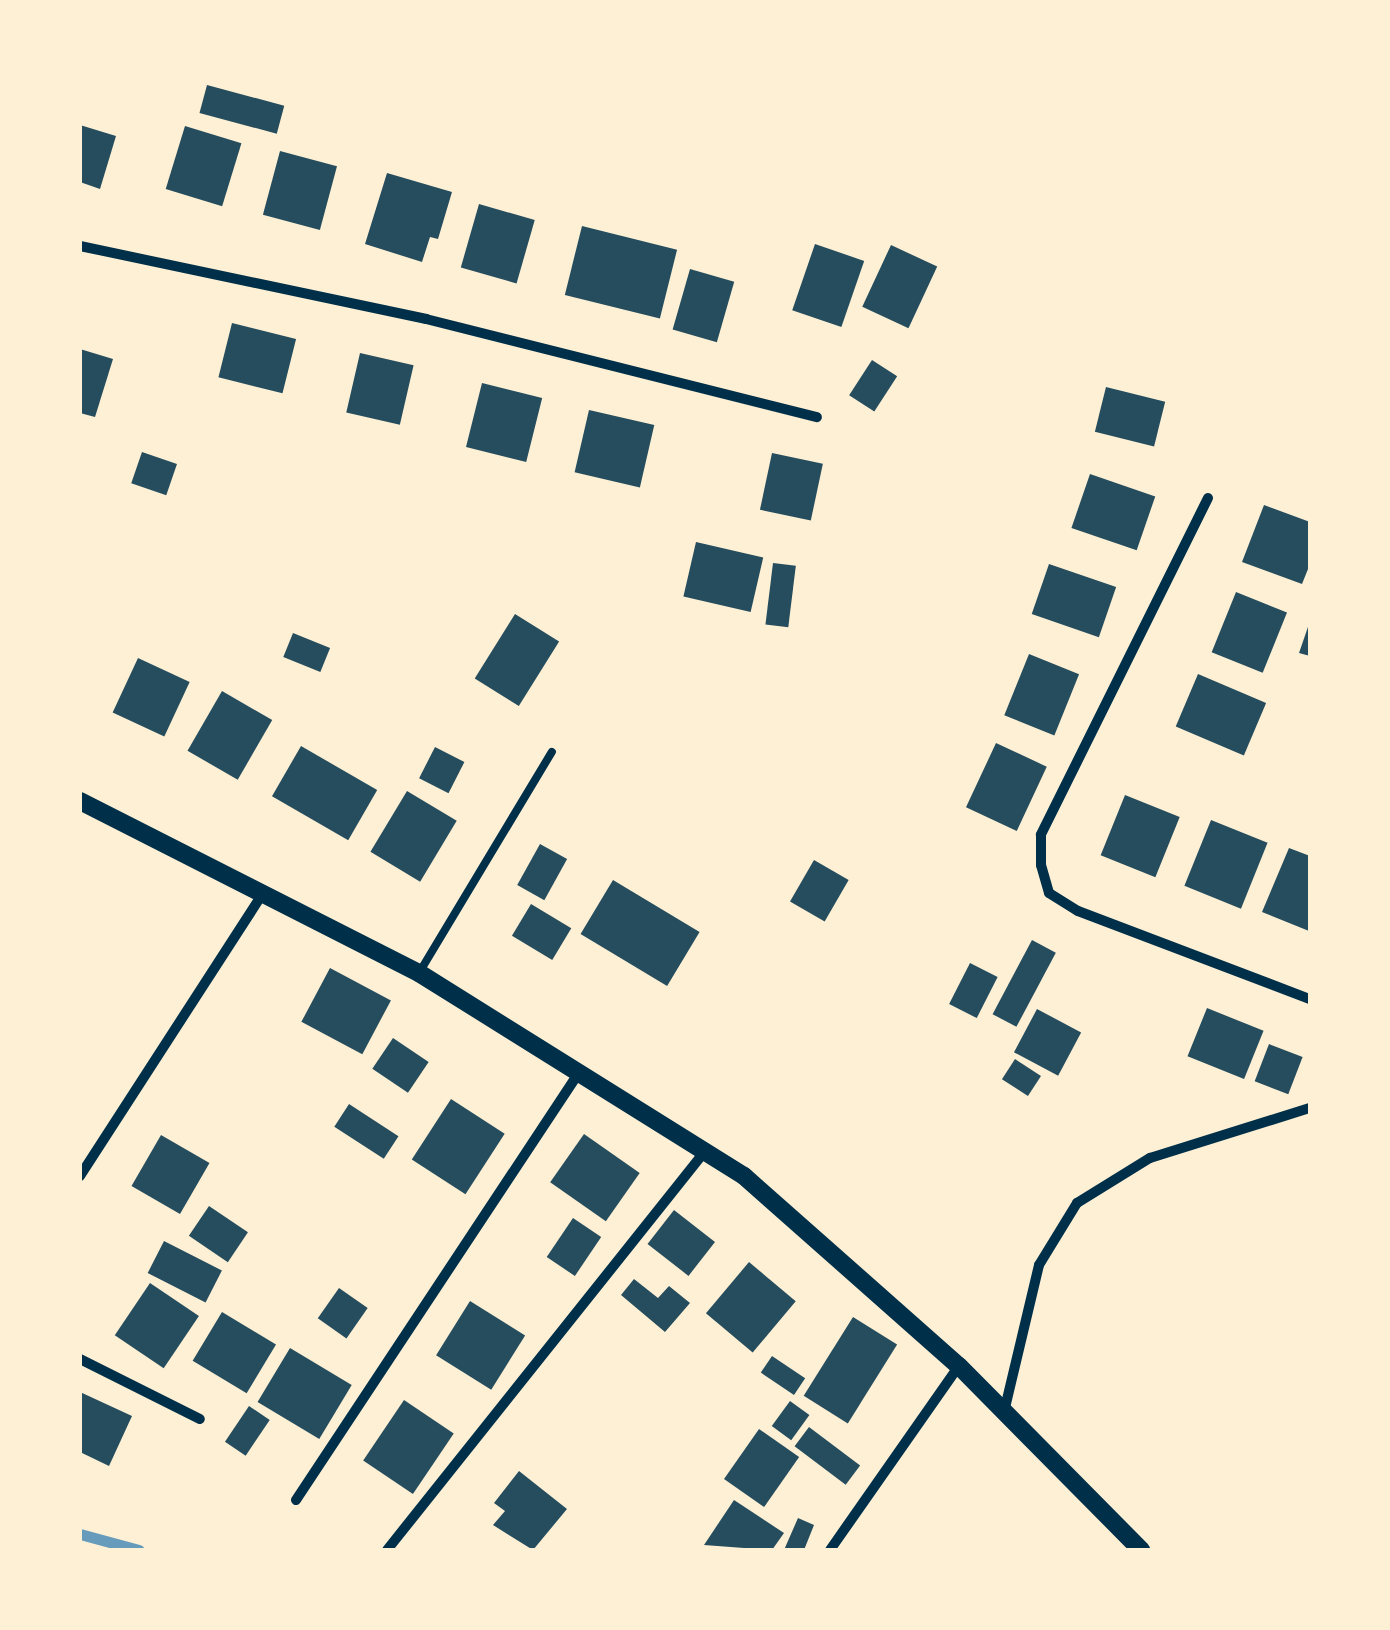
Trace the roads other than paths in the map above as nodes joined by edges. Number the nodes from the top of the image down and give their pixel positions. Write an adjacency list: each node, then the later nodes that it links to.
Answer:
1 (80, 246): 2 (street)
2 (817, 418)
3 (1208, 498): 8 (street)
4 (552, 752): 7 (lane)
5 (80, 801): 6 (street)
6 (261, 896): 7 (street); 12 (street)
7 (418, 973): 9 (street)
8 (1310, 999)
9 (580, 1070): 11 (street); 17 (street)
10 (1310, 1108): 15 (street)
11 (706, 1150): 14 (street); 18 (street)
12 (80, 1176)
13 (80, 1359): 16 (street)
14 (959, 1366): 15 (street); 19 (street)
15 (1004, 1412): 20 (street)
16 (200, 1419)
17 (296, 1500)
18 (388, 1550)
19 (830, 1550)
20 (1141, 1550)

